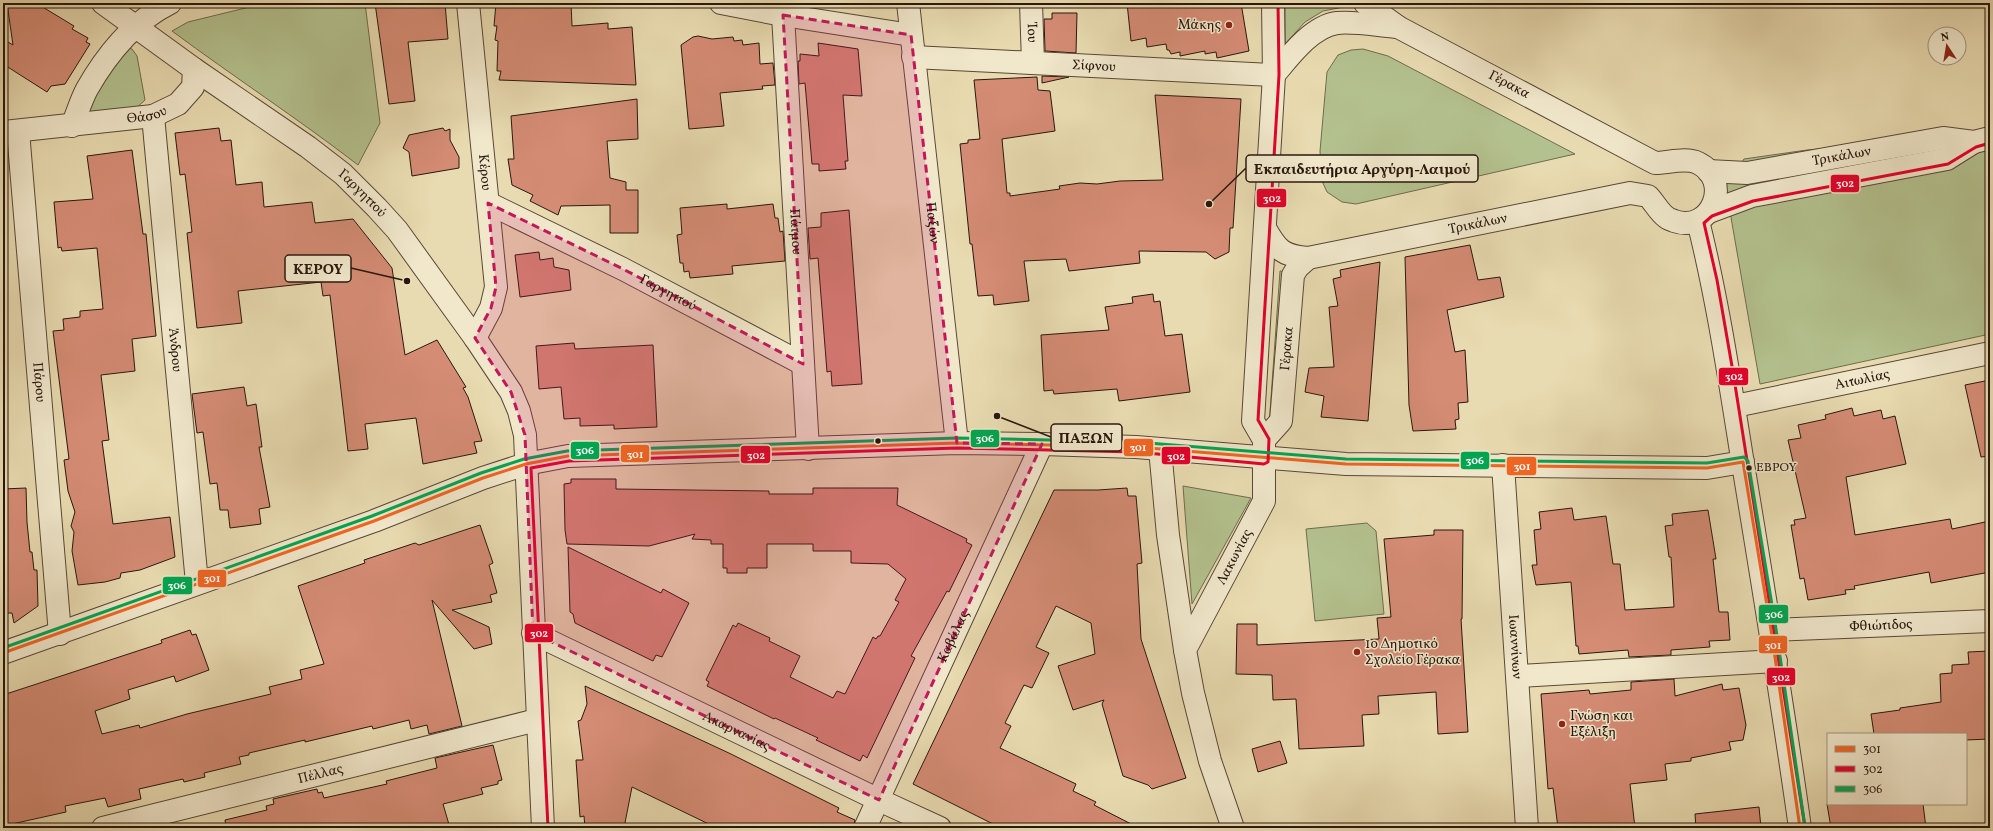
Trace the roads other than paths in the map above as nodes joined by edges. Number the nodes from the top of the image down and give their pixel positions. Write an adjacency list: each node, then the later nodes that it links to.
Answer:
1 (103, 3): 10 (street, Γαργηττού)
2 (170, 3): 10 (street)
3 (468, 3): 22 (street, Κέρου)
4 (721, 3): 9 (street)
5 (908, 3): 12 (street, Παξών)
6 (1031, 3): 14 (street, Ίου)
7 (1273, 3): 16 (street, Γέρακα)
8 (1365, 3): 11 (street, Γέρακα)
9 (783, 15): 12 (street); 28 (street, Πάτμου)
10 (136, 26): 15 (street, Γαργηττού); 18 (street)
11 (1398, 27): 16 (street); 21 (street, Γέρακα)
12 (911, 35): 13 (street, Παξών)
13 (913, 57): 14 (street, Σίφνου); 30 (street, Παξών)
14 (1033, 63): 16 (street, Σίφνου)
15 (194, 69): 17 (street, Θάσου); 26 (street, Γαργηττού)
16 (1274, 74): 24 (street, Γέρακα)
17 (153, 116): 18 (street, Θάσου); 38 (street, Άνδρου)
18 (72, 126): 19 (street, Θάσου)
19 (11, 132): 42 (street, Πάρου)
20 (1982, 140): 21 (street, Τρικάλων); 23 (street, Τρικάλων)
21 (1708, 170): 23 (street)
22 (488, 203): 26 (street, Κέρου); 28 (street, Γαργηττού)
23 (1704, 216): 25 (street, Τρικάλων); 29 (street)
24 (1265, 228): 25 (street); 34 (street, Γέρακα)
25 (1308, 258): 34 (street, Γέρακα)
26 (475, 338): 36 (street, Γαργηττού)
27 (1990, 353): 29 (street, Αιτωλίας)
28 (803, 364): 32 (street, Πάτμου)
29 (1734, 406): 35 (street)
30 (957, 443): 31 (street); 32 (street)
31 (1042, 444): 33 (street); 48 (street, Καβάλας)
32 (808, 449): 36 (street)
33 (1160, 449): 34 (street); 43 (street)
34 (1264, 449): 37 (street); 43 (street, Λακωνίας)
35 (1743, 462): 37 (street); 40 (street)
36 (526, 464): 38 (street); 41 (street, Γαργηττού)
37 (1503, 465): 46 (street, Ιωαννίνων)
38 (197, 583): 42 (street)
39 (1990, 621): 40 (street, Φθιώτιδος)
40 (1771, 630): 45 (street)
41 (533, 633): 47 (street, Γαργηττού); 48 (street, Ακαρνανίας)
42 (60, 634): 44 (street)
43 (1186, 650): 53 (street)
44 (3, 653)
45 (1776, 660): 46 (street); 55 (street)
46 (1518, 676): 54 (street, Ιωαννίνων)
47 (537, 720): 49 (street, Πέλλας); 50 (street, Γαργηττού)
48 (879, 800): 51 (street, Καβάλας); 52 (street, Ακαρνανίας)
49 (103, 828)
50 (543, 828)
51 (865, 828)
52 (940, 828)
53 (1233, 828)
54 (1527, 828)
55 (1800, 828)

